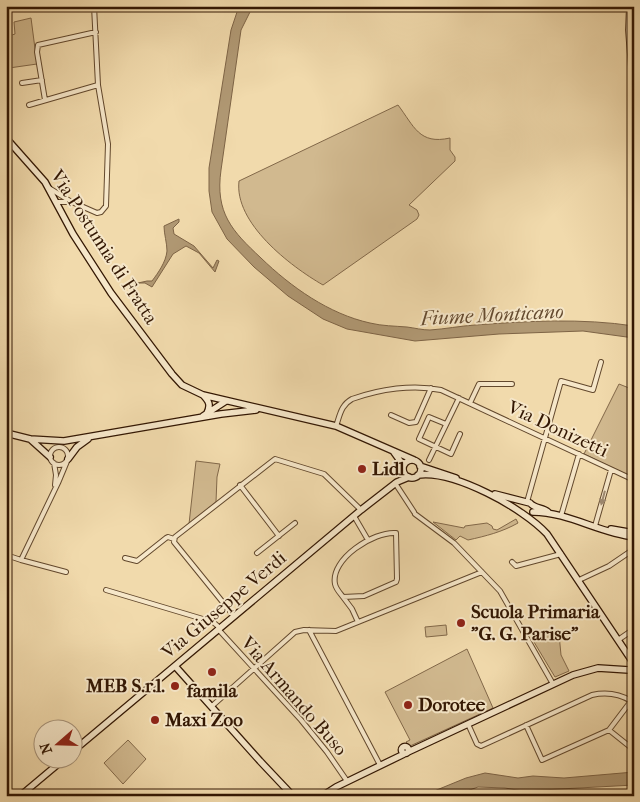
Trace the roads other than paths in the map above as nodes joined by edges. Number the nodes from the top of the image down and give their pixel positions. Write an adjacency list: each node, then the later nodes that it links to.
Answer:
1 (22, 6): 4 (street)
2 (105, 6): 5 (street)
3 (629, 6): 11 (street)
4 (6, 8)
5 (94, 8): 6 (street)
6 (96, 32): 7 (street); 9 (street)
7 (42, 80): 8 (street); 10 (street)
8 (22, 84)
9 (98, 85): 10 (street); 16 (street)
10 (45, 100): 12 (street)
11 (634, 104)
12 (29, 105)
13 (6, 138): 14 (main road, Via Postumia di Fratta)
14 (49, 188): 15 (main road, Via Postumia di Fratta); 16 (street)
15 (57, 202): 16 (street); 20 (main road, Via Postumia di Fratta)
16 (72, 202)
17 (600, 362): 34 (street)
18 (512, 384): 23 (street, Via Donizetti)
19 (431, 388): 21 (street, Via Donizetti); 27 (street); 30 (street)
20 (203, 395): 22 (main road, Via Postumia di Fratta); 25 (main road)
21 (459, 398): 23 (street, Via Donizetti); 29 (street)
22 (226, 401): 24 (main road, Via Postumia di Fratta); 25 (main road); 26 (main road)
23 (470, 403): 34 (street, Via Donizetti)
24 (264, 409): 26 (main road); 30 (main road, Via Postumia di Fratta)
25 (207, 413): 28 (main road)
26 (221, 414): 28 (main road)
27 (391, 415)
28 (201, 417): 33 (main road)
29 (446, 424): 36 (street); 36 (street)
30 (336, 426): 37 (main road, Via Postumia di Fratta)
31 (6, 433): 35 (main road)
32 (460, 434): 36 (street)
33 (92, 437): 35 (main road); 39 (main road)
34 (545, 438): 38 (street, Via Donizetti); 52 (street)
35 (30, 439): 40 (main road)
36 (435, 446): 42 (street)
37 (391, 450): 41 (main road, Via Postumia di Fratta); 44 (main road)
38 (579, 454): 45 (street, Via Donizetti); 58 (street)
39 (68, 459): 40 (street); 40 (street); 51 (street)
40 (52, 460): 51 (street)
41 (414, 460): 43 (main road); 44 (main road)
42 (429, 460)
43 (420, 466): 46 (main road); 52 (main road)
44 (403, 468): 47 (main road); 49 (main road, Via Giuseppe Verdi)
45 (611, 470): 48 (street, Via Donizetti); 62 (street, one-way to 62)
46 (418, 475): 47 (main road); 54 (main road)
47 (409, 477): 49 (main road, Via Giuseppe Verdi)
48 (634, 480)
49 (396, 483): 53 (main road, Via Giuseppe Verdi); 75 (street)
50 (240, 485): 53 (street); 64 (street); 65 (street)
51 (55, 488): 72 (street)
52 (524, 502): 54 (main road); 55 (main road)
53 (361, 510): 57 (main road, Via Giuseppe Verdi)
54 (519, 510): 56 (main road)
55 (533, 510): 56 (main road); 58 (main road); 60 (main road)
56 (525, 514): 60 (main road)
57 (354, 516): 66 (street); 79 (main road, Via Giuseppe Verdi)
58 (561, 516): 62 (main road)
59 (634, 518): 63 (street)
60 (534, 521): 69 (main road)
61 (295, 523): 64 (street)
62 (595, 526): 63 (main road)
63 (633, 534)
64 (279, 536): 68 (street)
65 (174, 539): 71 (street); 79 (street)
66 (368, 540): 78 (street); 78 (street)
67 (634, 549): 76 (street)
68 (257, 553)
69 (561, 554): 73 (street); 76 (main road)
70 (6, 555): 72 (street)
71 (125, 558)
72 (22, 560): 74 (street)
73 (512, 562)
74 (66, 572)
75 (482, 572): 80 (street); 88 (street)
76 (578, 580): 84 (main road)
77 (106, 590): 81 (street)
78 (343, 597): 80 (street)
79 (234, 616): 81 (main road, Via Giuseppe Verdi)
80 (358, 622): 83 (street)
81 (219, 629): 85 (main road, Via Giuseppe Verdi); 86 (street, Via Armando Buso)
82 (634, 629): 84 (street)
83 (309, 630): 86 (street); 96 (street)
84 (618, 640): 87 (main road)
85 (176, 666): 90 (main road); 94 (main road, Via Giuseppe Verdi)
86 (254, 669): 90 (street); 98 (street, Via Armando Buso)
87 (633, 669): 88 (main road)
88 (553, 684): 91 (main road)
89 (632, 699): 92 (street); 93 (street)
90 (212, 706): 100 (main road)
91 (468, 724): 92 (street); 96 (main road)
92 (526, 725): 93 (street)
93 (609, 730): 95 (street)
94 (82, 744)
95 (634, 750)
96 (380, 765): 98 (main road)
97 (51, 770): 99 (main road)
98 (347, 781): 101 (main road)
99 (20, 796)
100 (293, 796)
101 (322, 796)

